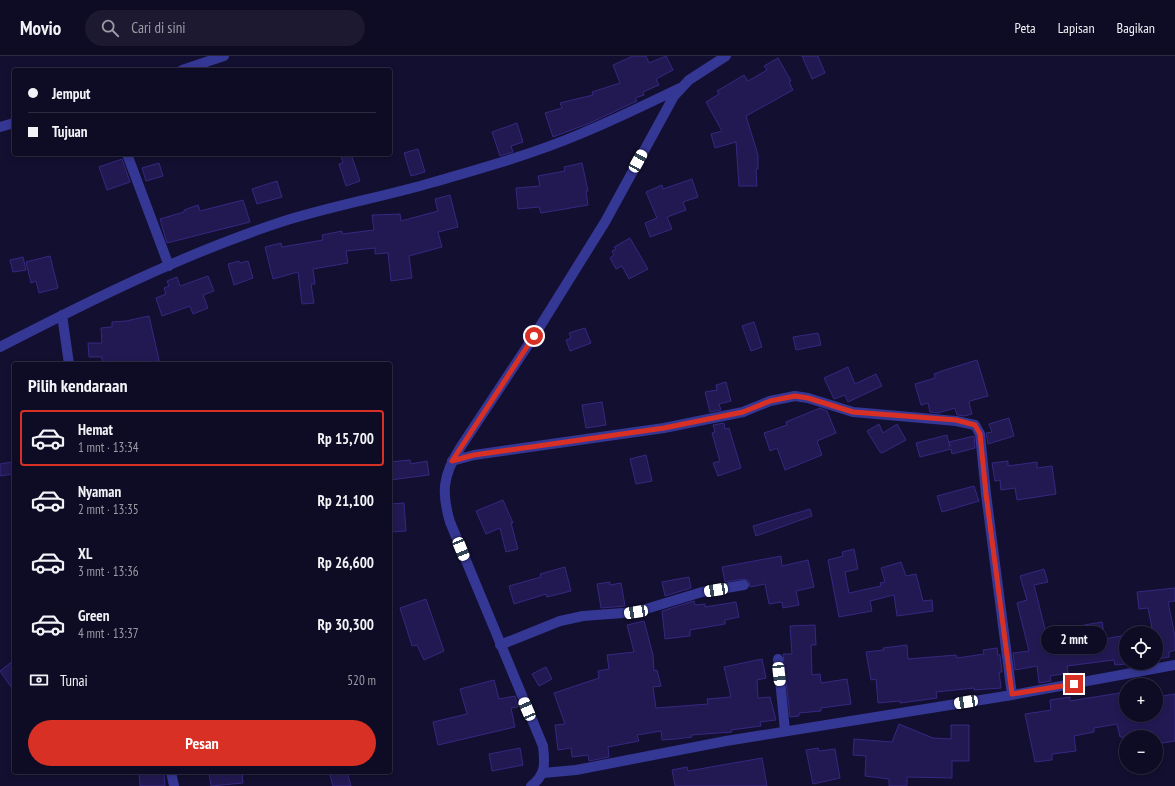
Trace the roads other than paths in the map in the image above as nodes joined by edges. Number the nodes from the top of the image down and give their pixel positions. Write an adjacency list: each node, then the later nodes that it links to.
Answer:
1 (224, 56): 3 (street)
2 (726, 56): 4 (street)
3 (188, 68)
4 (682, 87): 8 (street); 12 (street)
5 (12, 124): 6 (street)
6 (0, 128)
7 (129, 156): 8 (street)
8 (169, 266): 9 (street)
9 (62, 316): 10 (street); 11 (street)
10 (0, 347)
11 (69, 362)
12 (452, 461): 14 (street); 17 (street)
13 (744, 585): 14 (street)
14 (500, 644): 19 (street)
15 (778, 659): 18 (street)
16 (1175, 665): 17 (street)
17 (1012, 694): 18 (street)
18 (785, 731): 19 (street)
19 (543, 773): 22 (street)
20 (171, 774): 21 (street)
21 (174, 786)
22 (532, 786)

